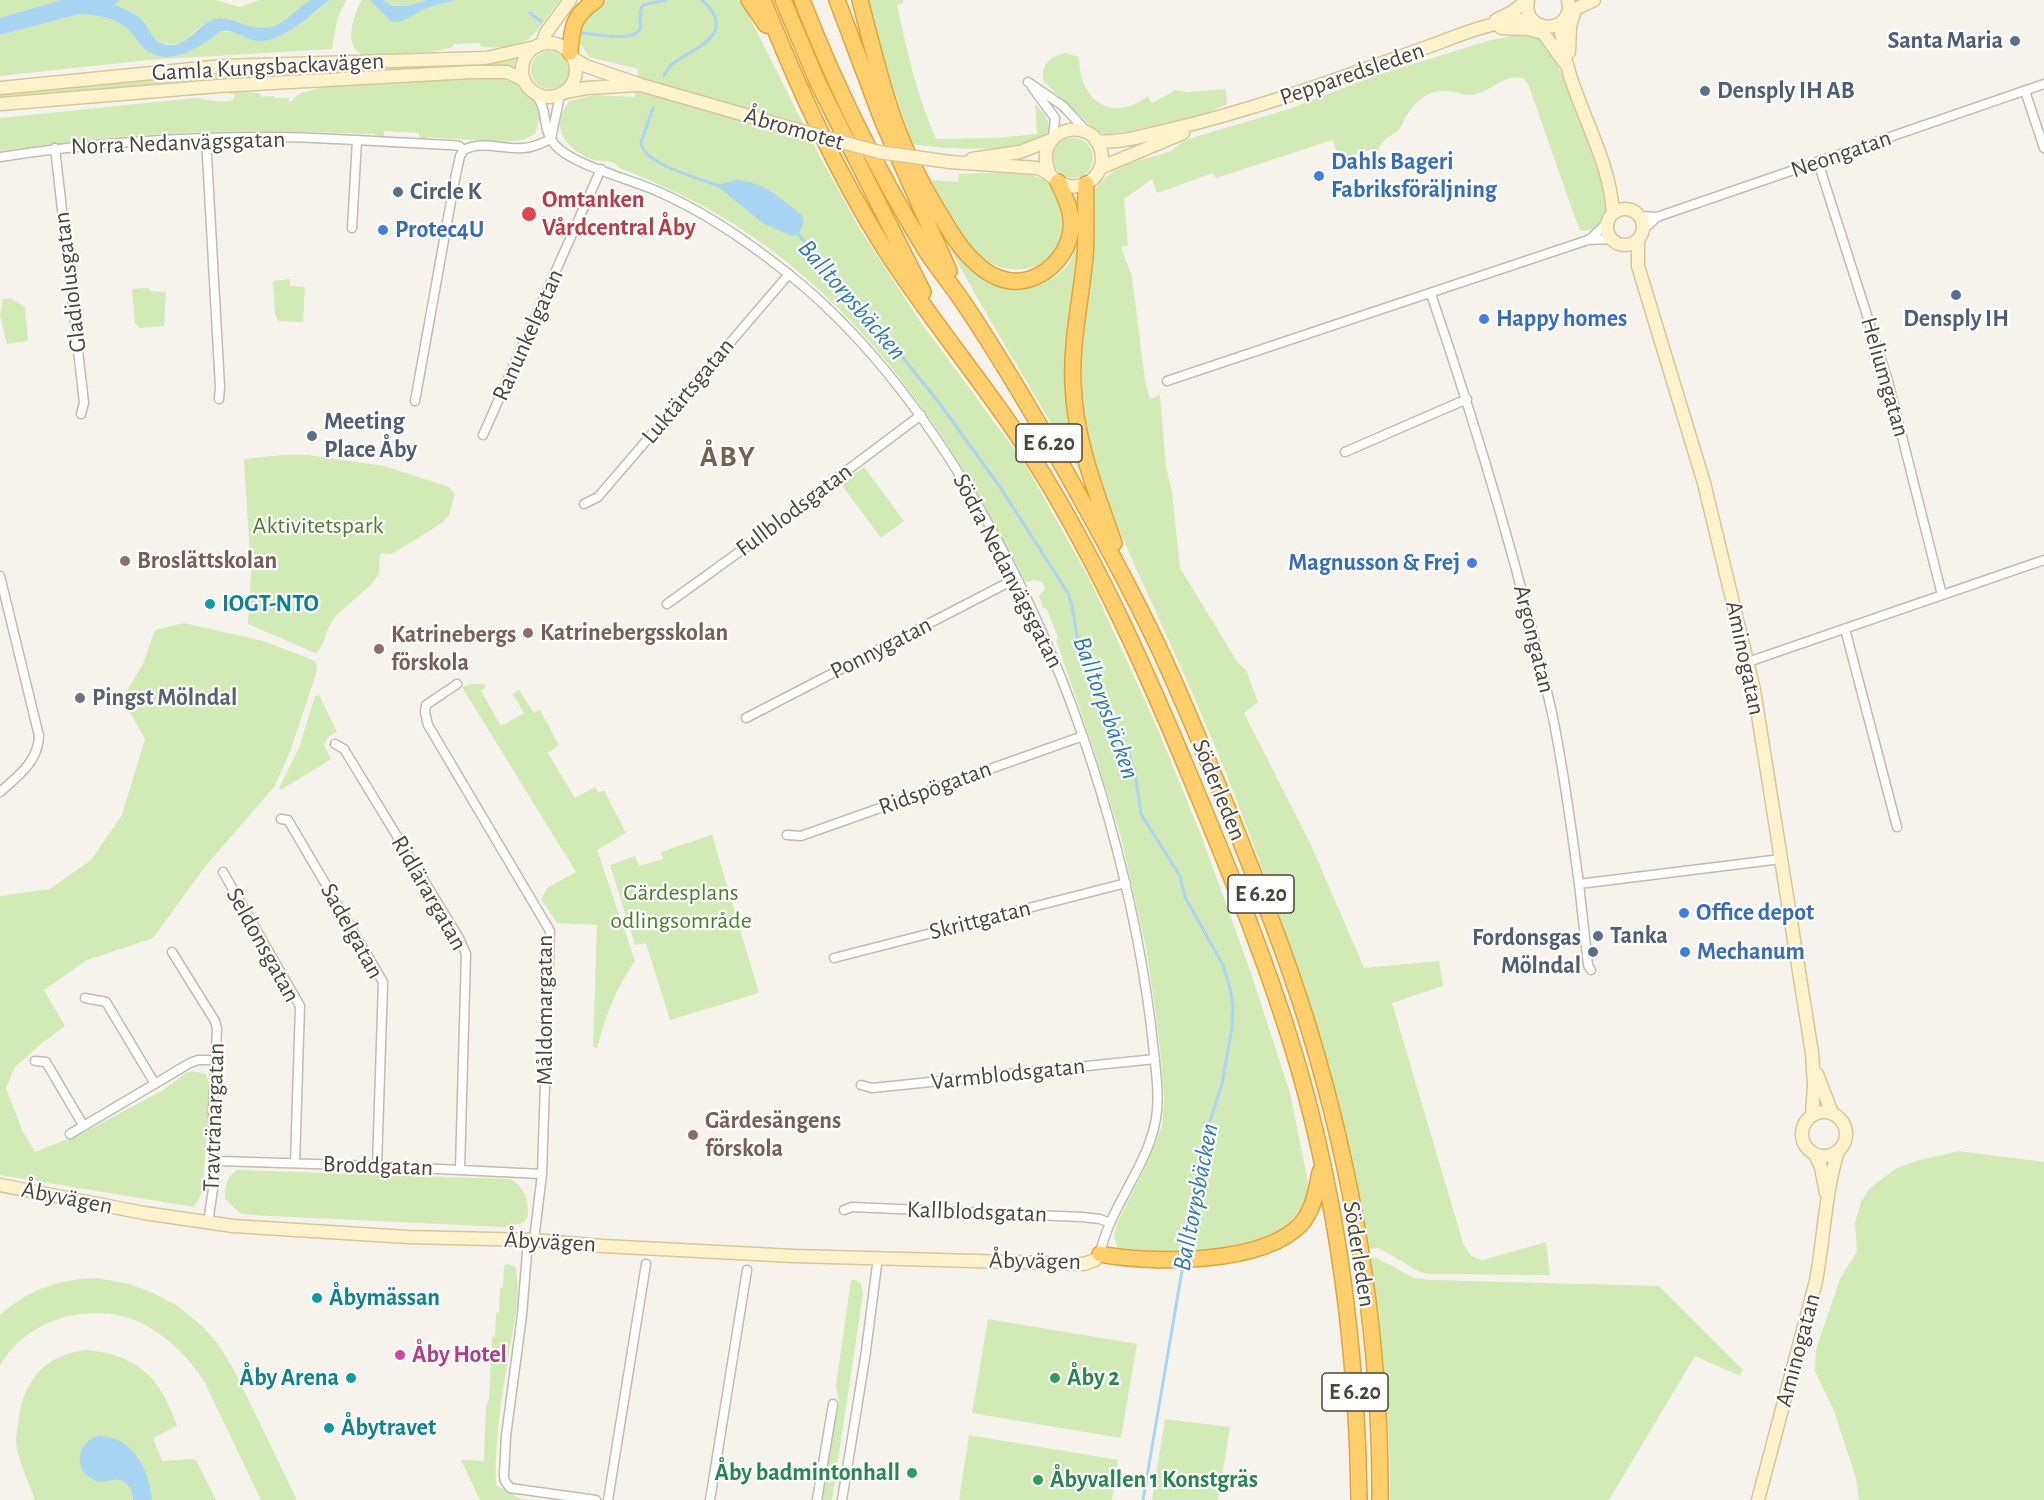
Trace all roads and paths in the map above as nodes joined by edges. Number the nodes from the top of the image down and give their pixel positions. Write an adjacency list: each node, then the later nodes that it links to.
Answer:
1 (570, 0): 16 (street)
2 (596, 0): 17 (highway)
3 (749, 0): 18 (highway)
4 (763, 0): 18 (highway)
5 (783, 0): 58 (highway)
6 (802, 0): 57 (highway)
7 (837, 0): 21 (highway)
8 (860, 0): 29 (highway)
9 (1528, 0): 12 (street); 14 (street, Pepparedsleden)
10 (1594, 0): 11 (street)
11 (1571, 7): 13 (street); 19 (street)
12 (1533, 22): 13 (street, Pepparedsleden); 14 (street, Pepparedsleden); 15 (street)
13 (1561, 23): 19 (street)
14 (1482, 28): 15 (street); 30 (street, Pepparedsleden)
15 (1544, 34): 19 (street)
16 (539, 46): 17 (street, Åbromotet); 20 (street); 24 (street, Gamla Kungsbackavägen)
17 (572, 56): 23 (street, Åbromotet); 27 (street)
18 (786, 58): 58 (highway)
19 (1568, 68): 46 (street)
20 (524, 80): 26 (street); 28 (street, Gamla Kungsbackavägen)
21 (869, 84): 29 (highway); 57 (highway)
22 (2044, 84): 25 (street, Neongatan)
23 (641, 85): 27 (street, Åbromotet); 40 (street, Åbromotet, bridge)
24 (0, 88)
25 (2025, 91): 37 (street); 41 (street, Neongatan)
26 (536, 94): 27 (street, Åbromotet); 33 (street)
27 (562, 94): 33 (street)
28 (0, 104)
29 (889, 108): 44 (highway)
30 (1221, 118): 32 (street, Pepparedsleden); 42 (street, Pepparedsleden)
31 (206, 138): 35 (street, Norra Nedanvägsgatan); 36 (street, Norra Nedanvägsgatan); 60 (street)
32 (1094, 138): 34 (street, Åbromotet); 34 (street); 42 (street)
33 (551, 139): 38 (street, Norra Nedanvägsgatan); 43 (street, Södra Nedanvägsgatan)
34 (1052, 139): 40 (street, Åbromotet); 44 (street)
35 (357, 140): 38 (street, Norra Nedanvägsgatan); 50 (street)
36 (55, 148): 39 (street, Norra Nedanvägsgatan); 63 (street, Gladiolusgatan)
37 (2044, 148)
38 (464, 150): 62 (street)
39 (0, 157)
40 (950, 162): 44 (street, Åbromotet)
41 (1818, 162): 48 (street, Neongatan); 72 (street, Heliumgatan)
42 (1100, 168): 45 (street)
43 (601, 169): 55 (street, Södra Nedanvägsgatan); 65 (street, Ranunkelgatan)
44 (1053, 177): 45 (street, Åbromotet)
45 (1086, 184): 71 (highway)
46 (1610, 185): 47 (street); 49 (street)
47 (1634, 213): 48 (street, Neongatan); 49 (street); 51 (street)
48 (1657, 217): 51 (street, Neongatan)
49 (1610, 219): 52 (street); 53 (street)
50 (352, 228)
51 (1640, 235): 53 (street); 54 (street, Aminogatan)
52 (1588, 240): 53 (street); 56 (street)
53 (1615, 242): 54 (street, Aminogatan)
54 (1638, 267): 75 (street, Aminogatan)
55 (789, 274): 64 (street, Södra Nedanvägsgatan); 67 (street, Luktärtsgatan)
56 (1431, 294): 59 (street); 61 (street, Argongatan)
57 (963, 301): 71 (highway, Söderleden / E 6.20)
58 (946, 335): 105 (highway, Söderleden / E 6.20)
59 (1167, 381)
60 (219, 399)
61 (1467, 399): 66 (street); 87 (street, Argongatan)
62 (416, 400)
63 (81, 414)
64 (921, 415): 70 (street, Södra Nedanvägsgatan); 73 (street, Fullblodsgatan)
65 (483, 435)
66 (1345, 452)
67 (584, 504)
68 (2044, 561): 72 (street)
69 (0, 576): 80 (street)
70 (1017, 578): 77 (street, Ponnygatan); 78 (street, Södra Nedanvägsgatan)
71 (1130, 590): 127 (highway, Söderleden / E 6.20)
72 (1942, 595): 74 (street)
73 (667, 604)
74 (1845, 629): 75 (street); 82 (street)
75 (1748, 662): 84 (street, Aminogatan)
76 (457, 684): 109 (street, Måldomargatan)
77 (746, 717)
78 (1083, 736): 83 (street, Ridspögatan); 86 (street, Södra Nedanvägsgatan)
79 (335, 744): 108 (street, Ridlärargatan)
80 (0, 792)
81 (281, 819): 107 (street, Sadelgatan)
82 (1898, 827)
83 (787, 835)
84 (1781, 860): 87 (street); 93 (street, Aminogatan)
85 (223, 872): 106 (street, Seldonsgatan)
86 (1126, 883): 89 (street, Skrittgatan); 92 (street, Södra Nedanvägsgatan)
87 (1579, 884): 90 (street, Argongatan)
88 (172, 952): 94 (street, Travtränargatan)
89 (834, 958)
90 (1591, 970)
91 (85, 998): 96 (street)
92 (1155, 1059): 97 (street, Varmblodsgatan); 114 (street, Södra Nedanvägsgatan)
93 (1813, 1059): 98 (street, Aminogatan); 99 (street, Aminogatan)
94 (215, 1060): 96 (street); 104 (street, Travtränargatan)
95 (35, 1061): 100 (street)
96 (154, 1084): 100 (street)
97 (861, 1085)
98 (1832, 1113): 99 (street); 102 (street, Aminogatan)
99 (1812, 1115): 103 (street, Aminogatan)
100 (83, 1125): 101 (street)
101 (70, 1134)
102 (1838, 1151): 103 (street); 111 (street, Aminogatan)
103 (1815, 1154): 111 (street, Aminogatan)
104 (214, 1159): 106 (street, Broddgatan); 113 (street, Travtränargatan)
105 (1322, 1160): 116 (highway); 126 (highway, Söderleden / E 6.20)
106 (295, 1163): 107 (street, Broddgatan)
107 (377, 1166): 108 (street, Broddgatan)
108 (460, 1169): 109 (street, Broddgatan)
109 (542, 1174): 115 (street, Måldomargatan)
110 (0, 1185): 113 (street, Åbyvägen)
111 (1827, 1197): 128 (street, Aminogatan)
112 (844, 1210): 114 (street, Kallblodsgatan)
113 (208, 1222): 115 (street, Åbyvägen)
114 (1110, 1223): 116 (street, Södra Nedanvägsgatan)
115 (531, 1240): 117 (street, Åbyvägen); 121 (street, Måldomargatan)
116 (1100, 1254): 117 (street, Åbyvägen)
117 (878, 1257): 125 (street)
118 (646, 1264): 122 (street)
119 (747, 1270): 123 (street)
120 (833, 1404): 124 (street)
121 (596, 1500)
122 (608, 1500)
123 (710, 1500)
124 (817, 1500)
125 (842, 1500)
126 (1359, 1500)
127 (1380, 1500)
128 (1758, 1500)

